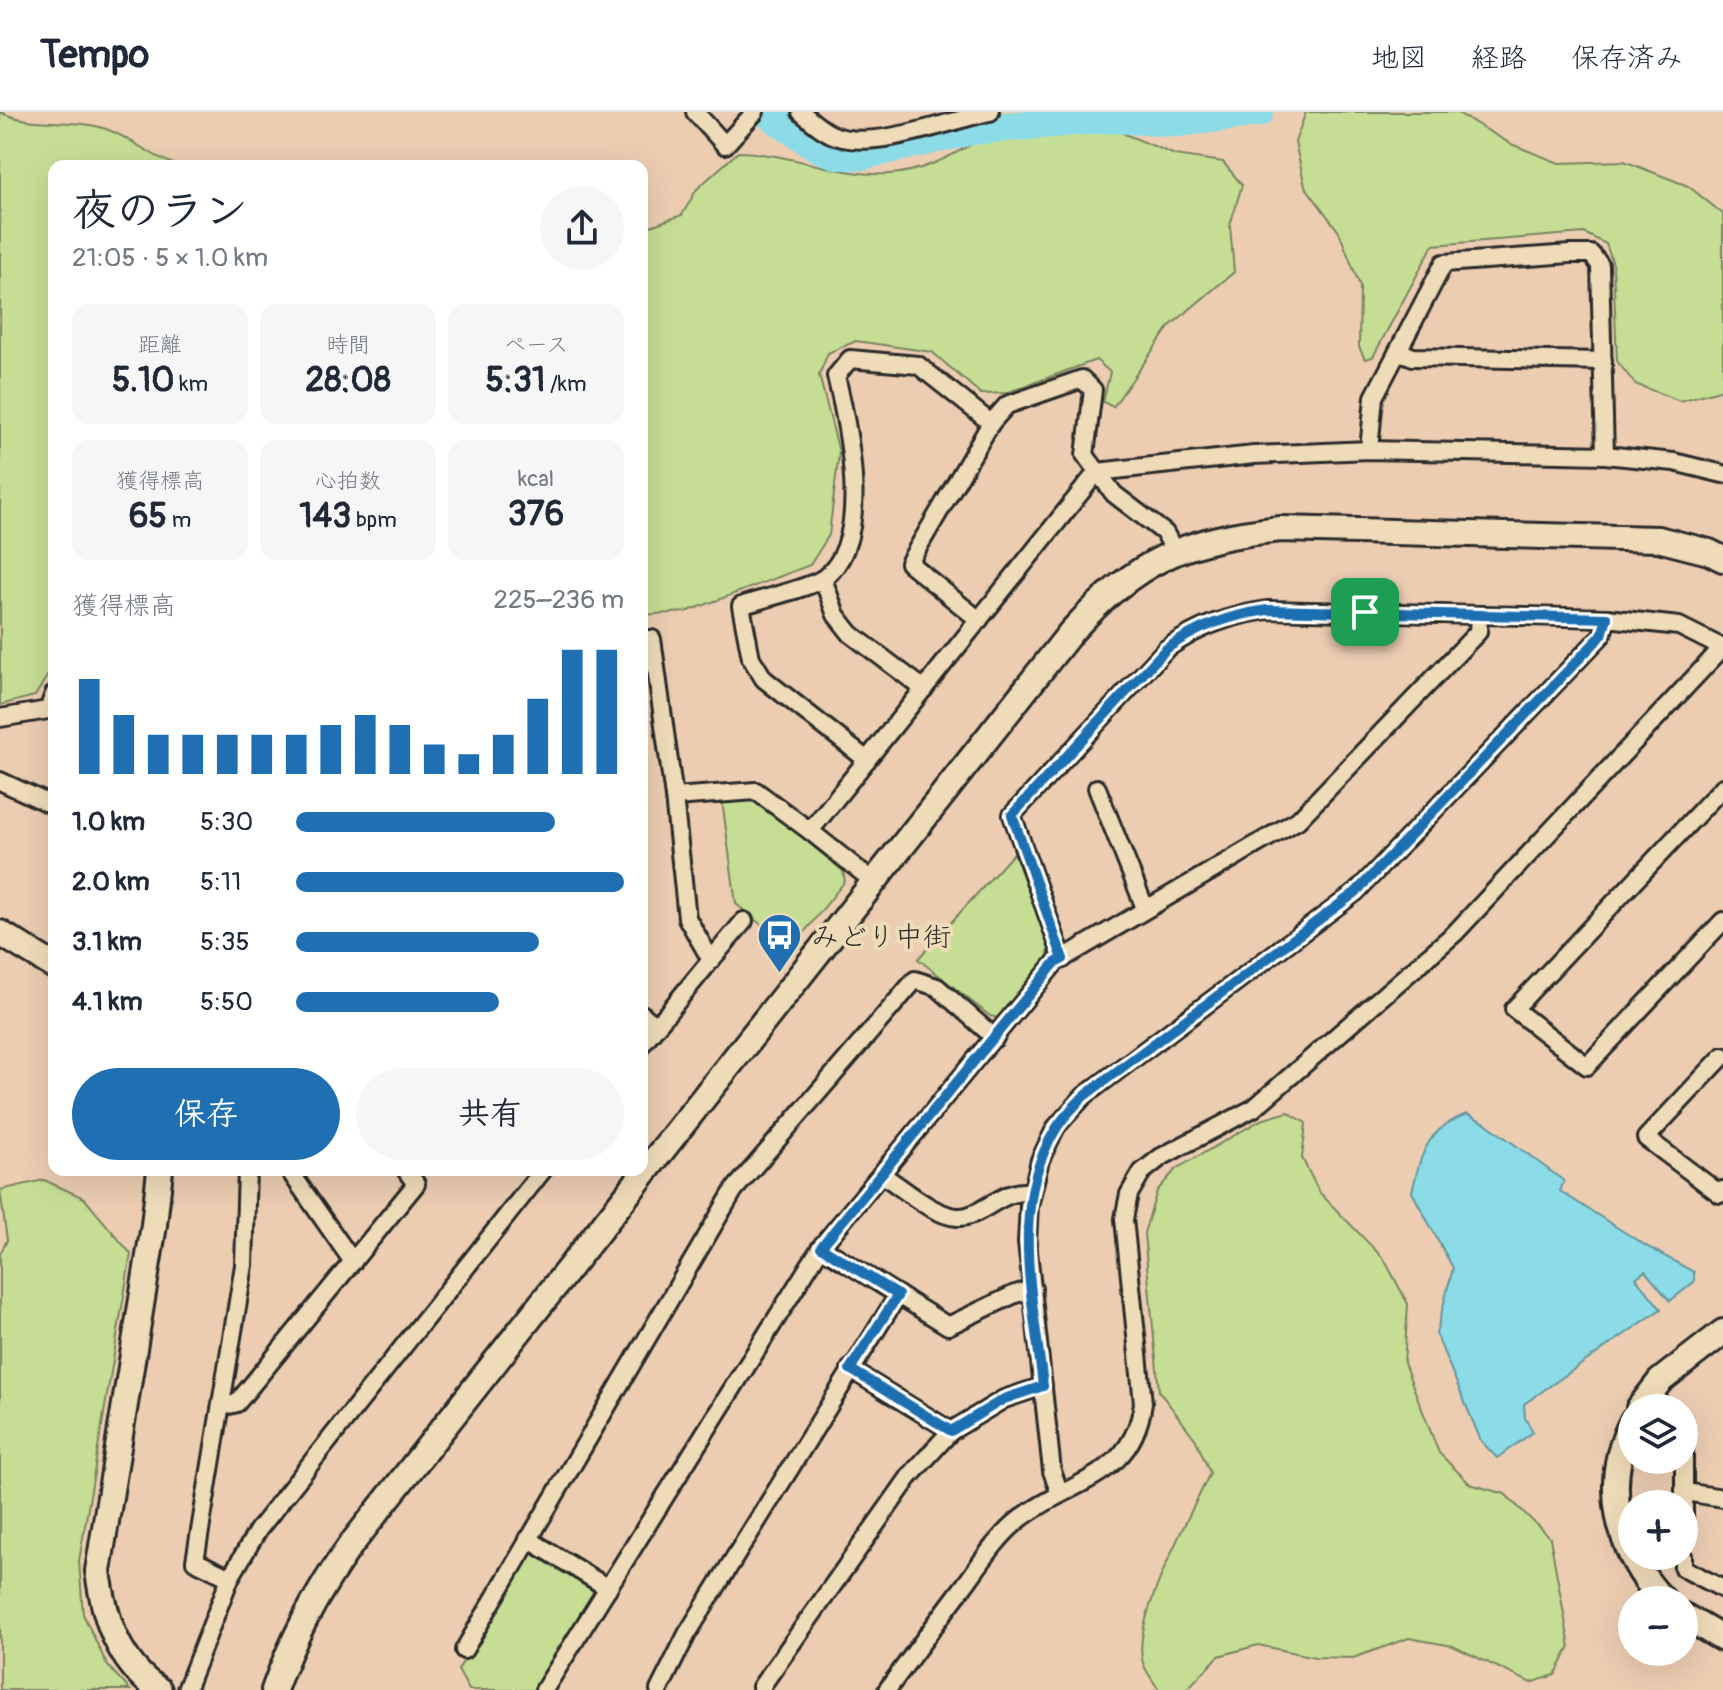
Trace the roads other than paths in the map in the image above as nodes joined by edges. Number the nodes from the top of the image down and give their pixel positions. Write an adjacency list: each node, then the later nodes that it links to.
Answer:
1 (695, 112): 2 (street)
2 (755, 112)
3 (801, 112): 4 (street)
4 (990, 112)
5 (1398, 351): 6 (street); 6 (street); 8 (street)
6 (1603, 361): 9 (street)
7 (991, 423): 10 (street); 14 (street); 17 (street)
8 (1369, 450): 9 (street); 10 (street)
9 (1605, 455): 11 (street)
10 (1097, 472): 12 (street); 17 (street)
11 (1723, 474)
12 (1175, 552): 13 (street); 30 (street)
13 (1723, 559)
14 (823, 579): 20 (street); 23 (street)
15 (1479, 615): 16 (street); 31 (street); 35 (street)
16 (1607, 618): 19 (street); 52 (street)
17 (979, 620): 20 (street)
18 (648, 639): 27 (street)
19 (1723, 647): 64 (street)
20 (924, 689): 23 (street)
21 (48, 710): 22 (street)
22 (0, 718)
23 (867, 760): 29 (street)
24 (0, 781): 28 (street)
25 (1723, 787): 33 (street)
26 (1097, 788): 31 (street)
27 (674, 797): 29 (street); 36 (street)
28 (48, 803)
29 (810, 831): 30 (street)
30 (874, 882): 43 (street)
31 (1145, 908): 35 (street)
32 (744, 921): 36 (street)
33 (1723, 921)
34 (0, 933): 37 (street)
35 (1063, 959): 41 (street)
36 (711, 960): 39 (street)
37 (48, 962)
38 (648, 1019): 39 (street)
39 (656, 1026): 40 (street)
40 (648, 1036)
41 (995, 1038): 44 (street); 67 (street)
42 (1723, 1056): 51 (street)
43 (648, 1168)
44 (881, 1174): 52 (street); 53 (street)
45 (159, 1176): 76 (street)
46 (247, 1176): 61 (street)
47 (293, 1176): 54 (street)
48 (410, 1176): 54 (street)
49 (538, 1176): 69 (street)
50 (642, 1176): 78 (street)
51 (1723, 1190)
52 (1031, 1192): 55 (street)
53 (821, 1247): 56 (street); 71 (street)
54 (353, 1262): 61 (street)
55 (1033, 1289): 56 (street); 59 (street)
56 (898, 1295): 58 (street)
57 (1723, 1332): 60 (street)
58 (850, 1369): 62 (street); 80 (street)
59 (1043, 1386): 62 (street); 64 (street)
60 (1651, 1394)
61 (221, 1407): 69 (street)
62 (951, 1431): 81 (street)
63 (1618, 1461): 70 (street)
64 (1060, 1494): 82 (street)
65 (1698, 1494): 66 (street)
66 (1723, 1498)
67 (528, 1539): 71 (street); 75 (street)
68 (1687, 1570): 72 (street)
69 (230, 1578): 77 (street)
70 (1650, 1586)
71 (608, 1588): 79 (street)
72 (1723, 1589)
73 (1698, 1624): 74 (street)
74 (1723, 1639)
75 (464, 1650)
76 (159, 1690)
77 (186, 1690)
78 (274, 1690)
79 (544, 1690)
80 (659, 1690)
81 (762, 1690)
82 (887, 1690)

